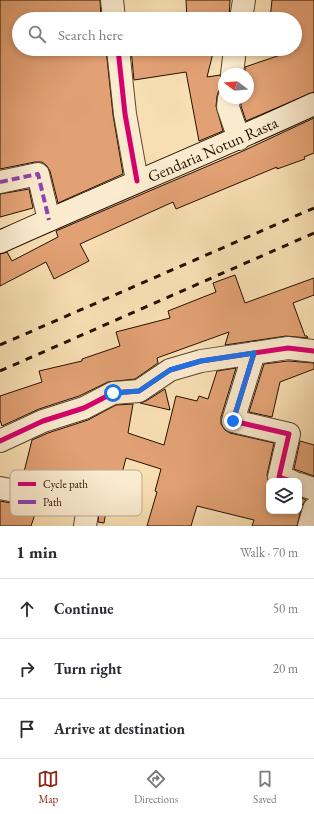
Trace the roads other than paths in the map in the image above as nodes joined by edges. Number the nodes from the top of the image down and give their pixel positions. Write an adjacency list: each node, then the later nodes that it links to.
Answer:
1 (112, 0): 3 (street)
2 (244, 0): 4 (street)
3 (113, 12)
4 (242, 12)
5 (119, 56): 11 (street)
6 (234, 56): 7 (street)
7 (233, 68)
8 (228, 104): 10 (street)
9 (314, 104): 10 (street, Gendaria Notun Rasta)
10 (239, 139): 11 (street, Gendaria Notun Rasta)
11 (137, 180): 13 (street, Gendaria Notun Rasta)
12 (0, 182): 13 (street)
13 (49, 220): 14 (street, Gendaria Notun Rasta)
14 (0, 242)
15 (314, 351): 16 (street)
16 (254, 353): 17 (street); 18 (street)
17 (0, 441)
18 (282, 478)
19 (302, 485): 21 (street)
20 (0, 488): 22 (street)
21 (314, 489)
22 (10, 490)
23 (314, 509): 26 (street)
24 (87, 516): 25 (street)
25 (85, 526)
26 (309, 526)

